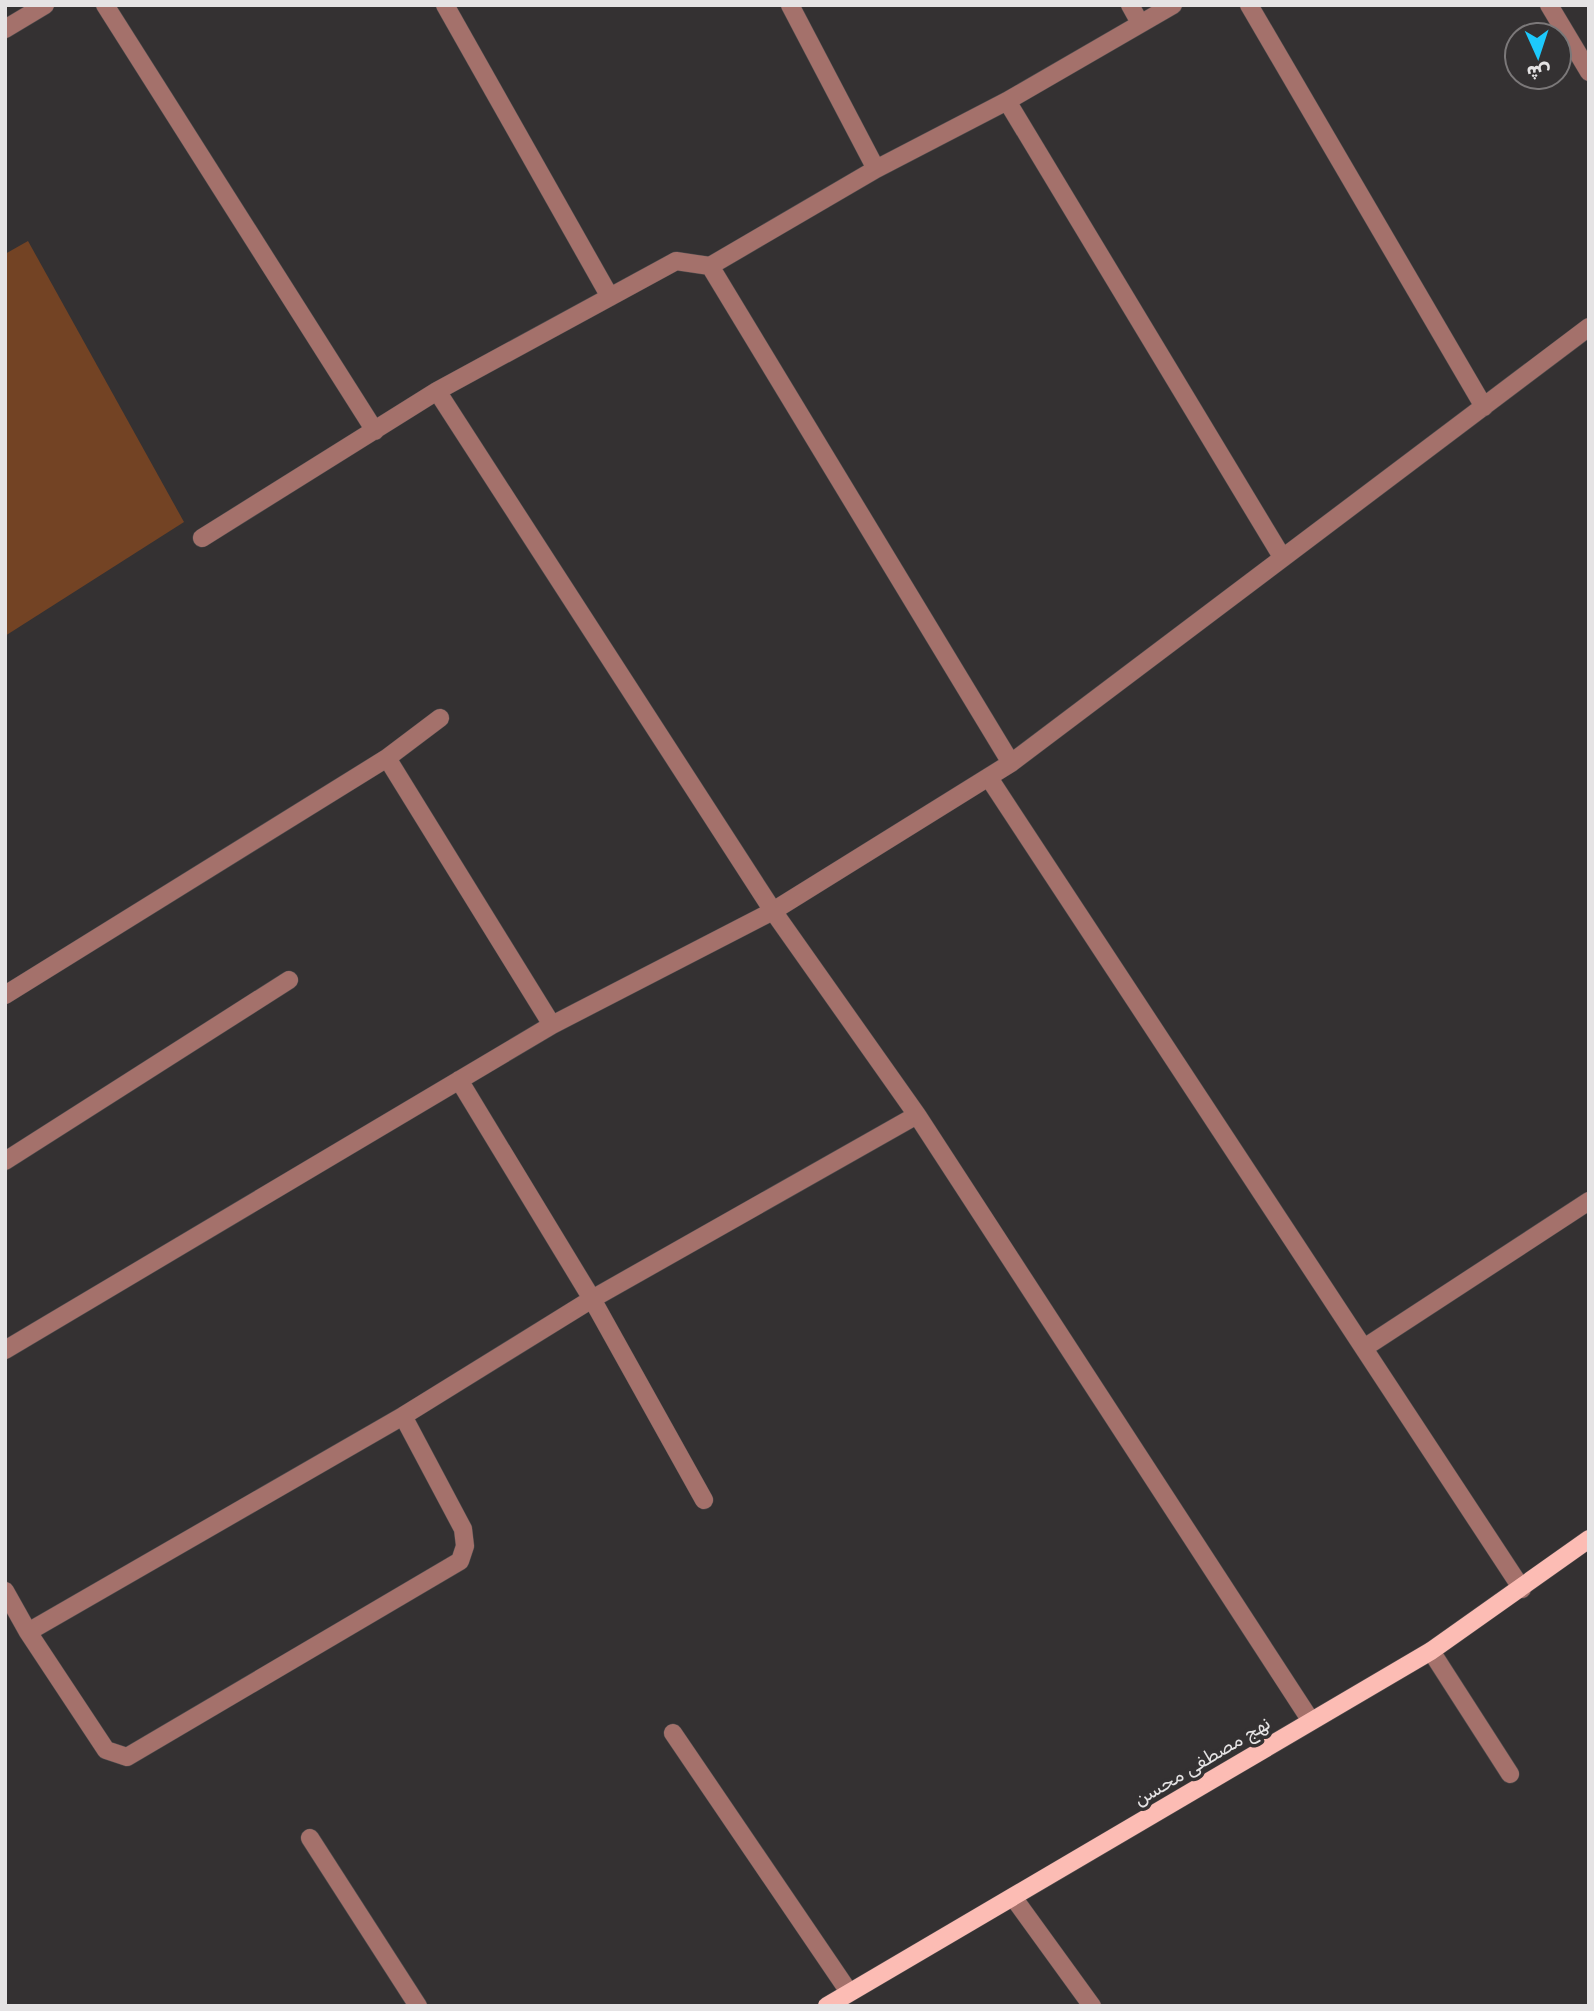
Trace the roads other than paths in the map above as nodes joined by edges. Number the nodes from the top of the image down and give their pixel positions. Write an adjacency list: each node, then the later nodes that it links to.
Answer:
1 (45, 5): 10 (street)
2 (105, 5): 19 (street)
3 (445, 5): 15 (street)
4 (790, 5): 13 (street)
5 (1130, 5): 9 (street)
6 (1173, 5): 9 (street)
7 (1250, 5): 18 (street)
8 (1549, 5): 11 (street)
9 (1140, 23): 12 (street)
10 (5, 29)
11 (1589, 72)
12 (1007, 101): 13 (street); 21 (street)
13 (876, 169): 14 (street)
14 (710, 266): 15 (street); 24 (street)
15 (610, 297): 17 (street)
16 (1589, 327): 18 (street)
17 (437, 391): 19 (street); 26 (street)
18 (1484, 407): 21 (street)
19 (375, 431): 20 (street)
20 (202, 538)
21 (1282, 557): 24 (street)
22 (440, 718): 23 (street)
23 (387, 758): 28 (street); 29 (street)
24 (1011, 763): 25 (street)
25 (989, 778): 26 (street); 35 (street)
26 (773, 911): 29 (street); 31 (street)
27 (289, 980): 32 (street)
28 (5, 995)
29 (552, 1025): 30 (street)
30 (459, 1080): 34 (street); 36 (street)
31 (917, 1115): 34 (street); 44 (street)
32 (5, 1161)
33 (1589, 1201): 35 (street)
34 (592, 1299): 37 (street); 38 (street)
35 (1363, 1348): 40 (street)
36 (5, 1350)
37 (403, 1416): 42 (street); 42 (street)
38 (704, 1500)
39 (1589, 1539): 40 (main road, نهج مصطفى محسن)
40 (1522, 1589): 43 (main road, نهج مصطفى محسن)
41 (5, 1591): 42 (street)
42 (28, 1632)
43 (1431, 1651): 44 (main road, نهج مصطفى محسن); 46 (street)
44 (1311, 1721): 48 (main road, نهج مصطفى محسن)
45 (673, 1733): 49 (street)
46 (1510, 1774)
47 (310, 1838): 50 (street)
48 (1013, 1897): 49 (main road, نهج مصطفى محسن); 52 (street)
49 (849, 1992): 51 (main road, نهج مصطفى محسن)
50 (418, 2006)
51 (827, 2006)
52 (1092, 2006)

